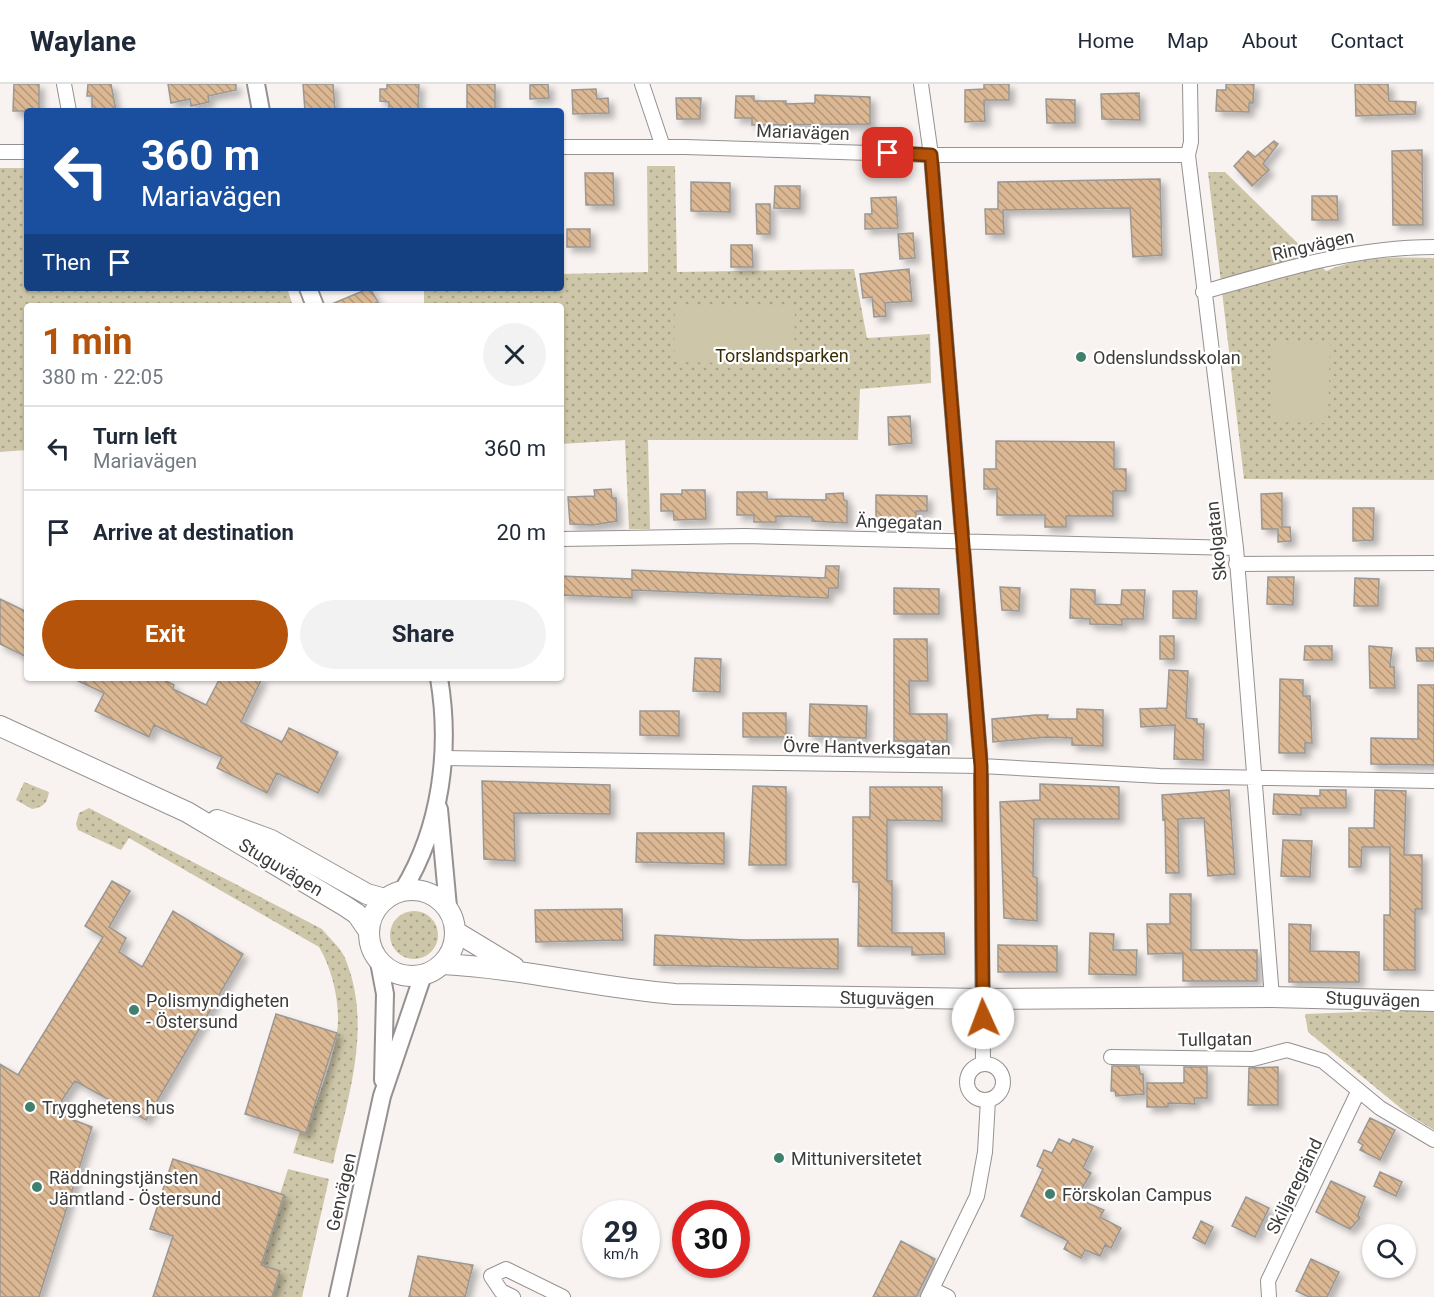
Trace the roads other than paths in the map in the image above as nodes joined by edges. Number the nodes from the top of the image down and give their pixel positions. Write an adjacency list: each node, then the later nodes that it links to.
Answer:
1 (64, 84): 6 (street)
2 (256, 84): 7 (street)
3 (642, 84): 9 (street)
4 (921, 84): 12 (street)
5 (1190, 84): 13 (street, Skolgatan)
6 (68, 108)
7 (260, 108)
8 (564, 147): 9 (street, Mariavägen)
9 (663, 147): 12 (street, Mariavägen)
10 (0, 152): 11 (street)
11 (24, 152)
12 (931, 155): 13 (street, Mariavägen); 17 (street)
13 (1188, 155): 15 (street, Skolgatan)
14 (1434, 247): 15 (street, Ringvägen)
15 (1203, 292): 18 (street, Skolgatan)
16 (564, 539): 17 (street, Ängegatan)
17 (963, 542): 18 (street, Ängegatan); 24 (street)
18 (1236, 548): 20 (street, Skolgatan)
19 (1434, 563): 20 (street)
20 (1236, 564): 25 (street, Skolgatan)
21 (439, 681): 23 (street)
22 (0, 726): 28 (main road, Stuguvägen)
23 (443, 758): 24 (street, Övre Hantverksgatan); 27 (street)
24 (981, 766): 25 (street, Övre Hantverksgatan); 39 (street)
25 (1253, 776): 26 (street, Övre Hantverksgatan); 38 (street, Skolgatan)
26 (1434, 781)
27 (438, 799): 29 (street); 31 (street)
28 (187, 812): 30 (main road, Stuguvägen); 32 (main road, Stuguvägen)
29 (403, 890): 30 (main road); 31 (main road)
30 (384, 899): 32 (main road)
31 (448, 907): 33 (main road)
32 (368, 930): 34 (main road)
33 (456, 932): 35 (main road); 36 (main road, Stuguvägen)
34 (379, 962): 37 (main road); 44 (street, Genvägen)
35 (443, 964): 36 (main road, Stuguvägen); 37 (main road)
36 (521, 972): 39 (main road, Stuguvägen)
37 (423, 975): 44 (street, Genvägen)
38 (1272, 997): 39 (main road, Stuguvägen); 40 (main road, Stuguvägen)
39 (982, 999): 42 (street)
40 (1434, 1001)
41 (1111, 1057): 43 (street, Tullgatan)
42 (983, 1065): 45 (street); 45 (street)
43 (1358, 1092): 46 (street, Tullgatan); 52 (street, Skiljaregränd)
44 (382, 1096): 48 (street, Genvägen)
45 (988, 1100): 47 (street)
46 (1434, 1140)
47 (930, 1293): 51 (street)
48 (338, 1297)
49 (513, 1297): 50 (street)
50 (563, 1297)
51 (948, 1297)
52 (1269, 1297)

